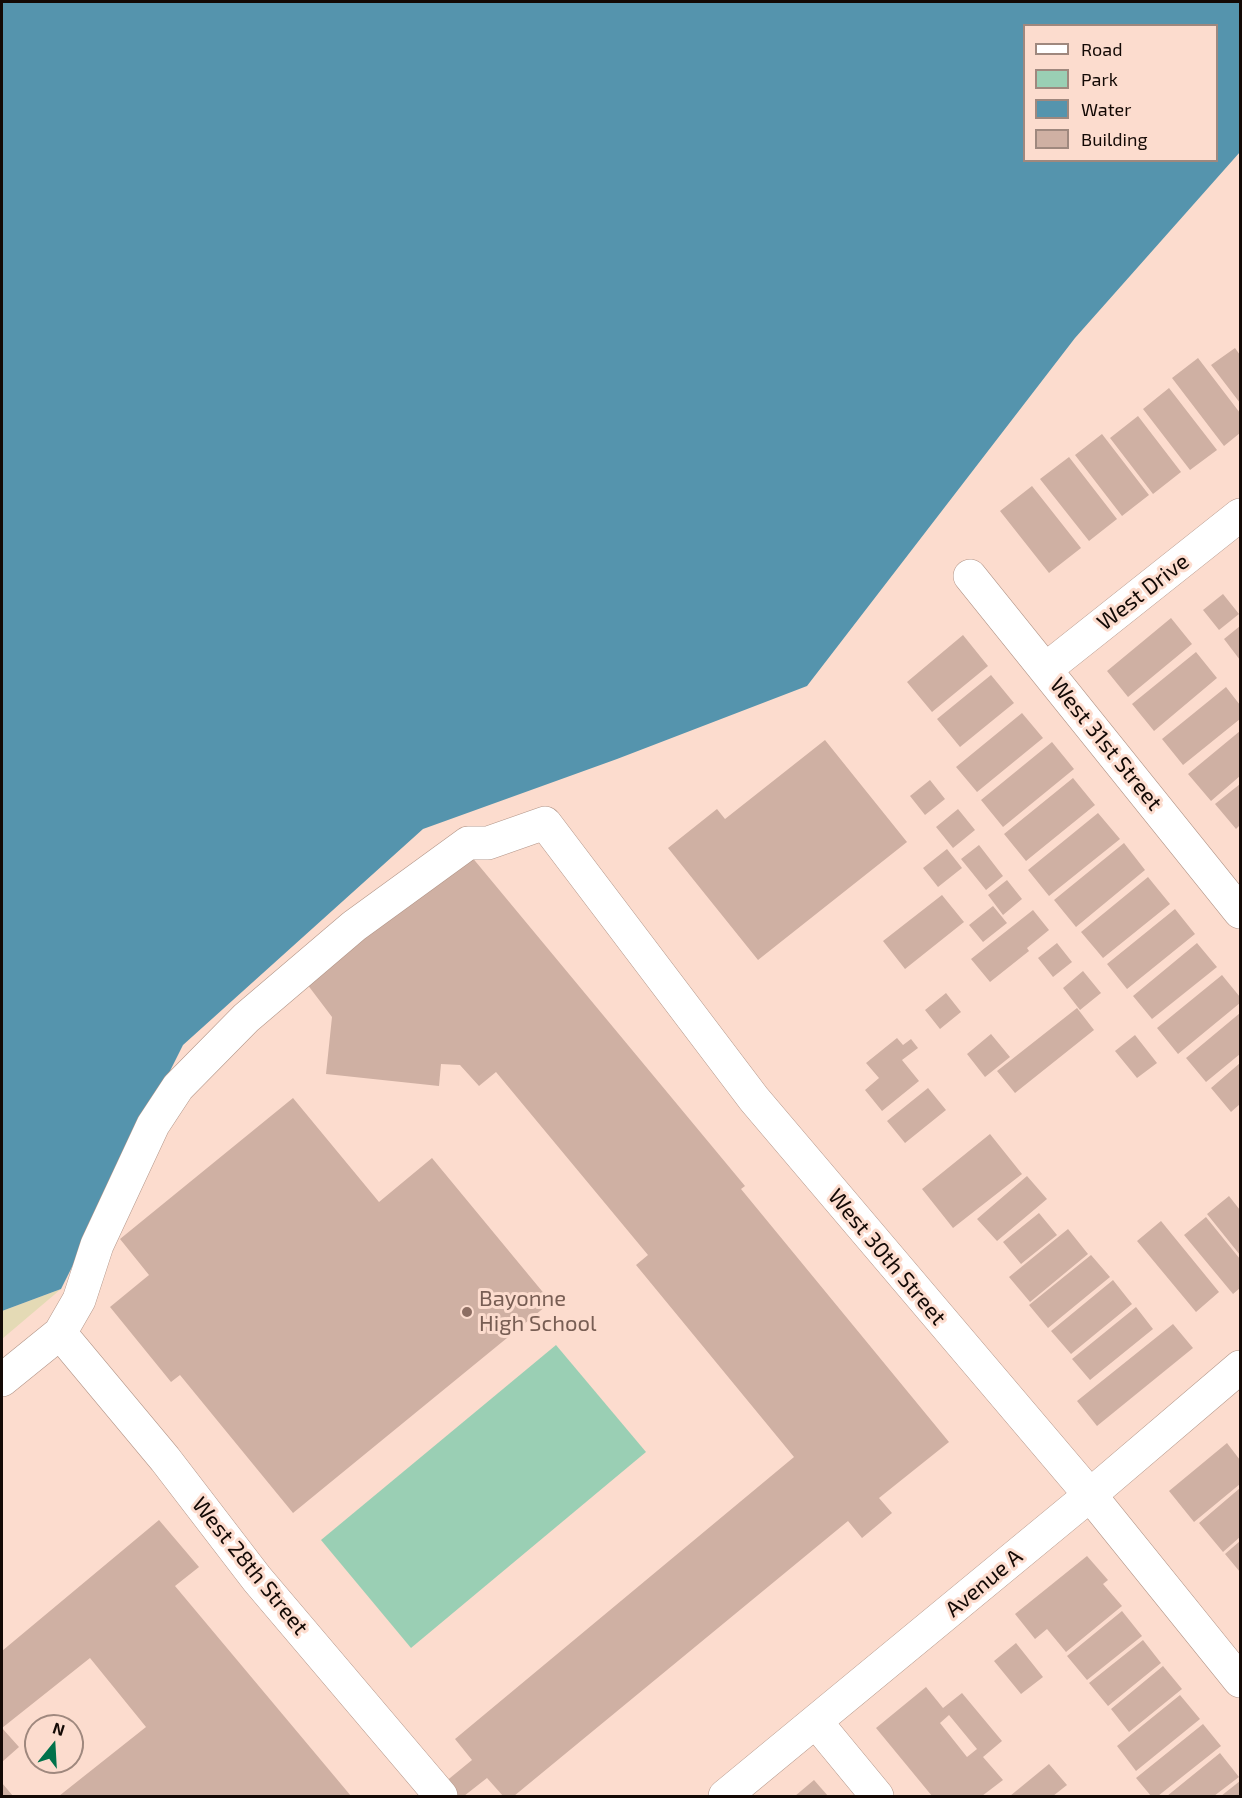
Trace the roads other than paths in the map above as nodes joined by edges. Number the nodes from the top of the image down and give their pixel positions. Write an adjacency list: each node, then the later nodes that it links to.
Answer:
1 (1240, 515): 3 (street, West Drive)
2 (970, 576): 3 (street, West 31st Street)
3 (1046, 669): 4 (street, West 31st Street)
4 (1240, 912)
5 (60, 1334): 7 (street); 8 (street, West 30th Street); 11 (street, West 28th Street)
6 (1240, 1367): 8 (street, Avenue A)
7 (2, 1380)
8 (1090, 1495): 9 (street, West 30th Street); 10 (street, Avenue A)
9 (1240, 1681)
10 (816, 1722): 12 (street, Avenue A); 13 (street)
11 (441, 1797)
12 (725, 1797)
13 (877, 1797)

